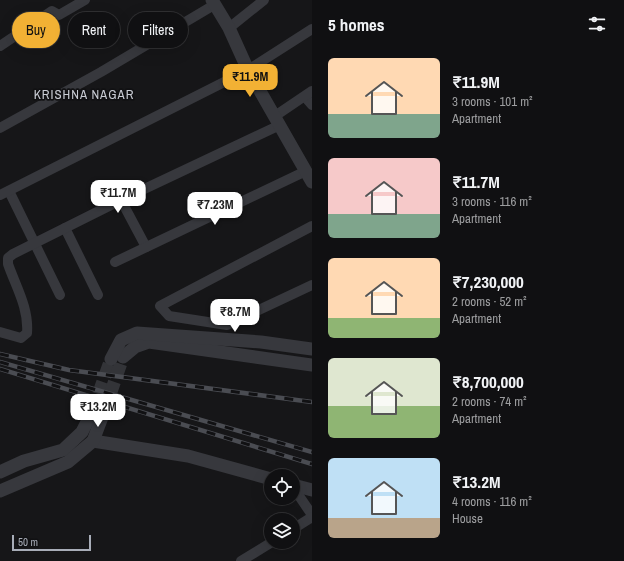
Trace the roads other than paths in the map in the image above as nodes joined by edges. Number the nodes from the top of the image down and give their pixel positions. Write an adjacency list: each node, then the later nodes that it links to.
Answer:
1 (85, 0): 6 (street)
2 (264, 0): 4 (street)
3 (213, 3): 4 (street); 11 (street)
4 (229, 28): 7 (street)
5 (312, 29): 7 (street)
6 (0, 46)
7 (248, 70): 10 (street); 13 (street)
8 (309, 94): 9 (street); 10 (street)
9 (312, 105)
10 (278, 121): 12 (street); 14 (street)
11 (0, 128)
12 (309, 176): 18 (street)
13 (4, 193): 17 (street)
14 (121, 200): 16 (street); 18 (street)
15 (312, 226): 20 (street)
16 (65, 228): 17 (street); 22 (street)
17 (35, 243): 21 (street); 23 (street)
18 (146, 247): 19 (street)
19 (115, 262)
20 (312, 285)
21 (60, 295)
22 (98, 295)
23 (0, 332)
24 (312, 349): 25 (street)
25 (312, 365)
26 (93, 441): 27 (street); 28 (street); 31 (street)
27 (0, 472)
28 (264, 477)
29 (300, 487): 30 (street)
30 (312, 490)
31 (0, 491)
32 (300, 497): 33 (street)
33 (312, 516): 34 (street)
34 (300, 524)
35 (264, 547): 36 (street)
36 (241, 561)

